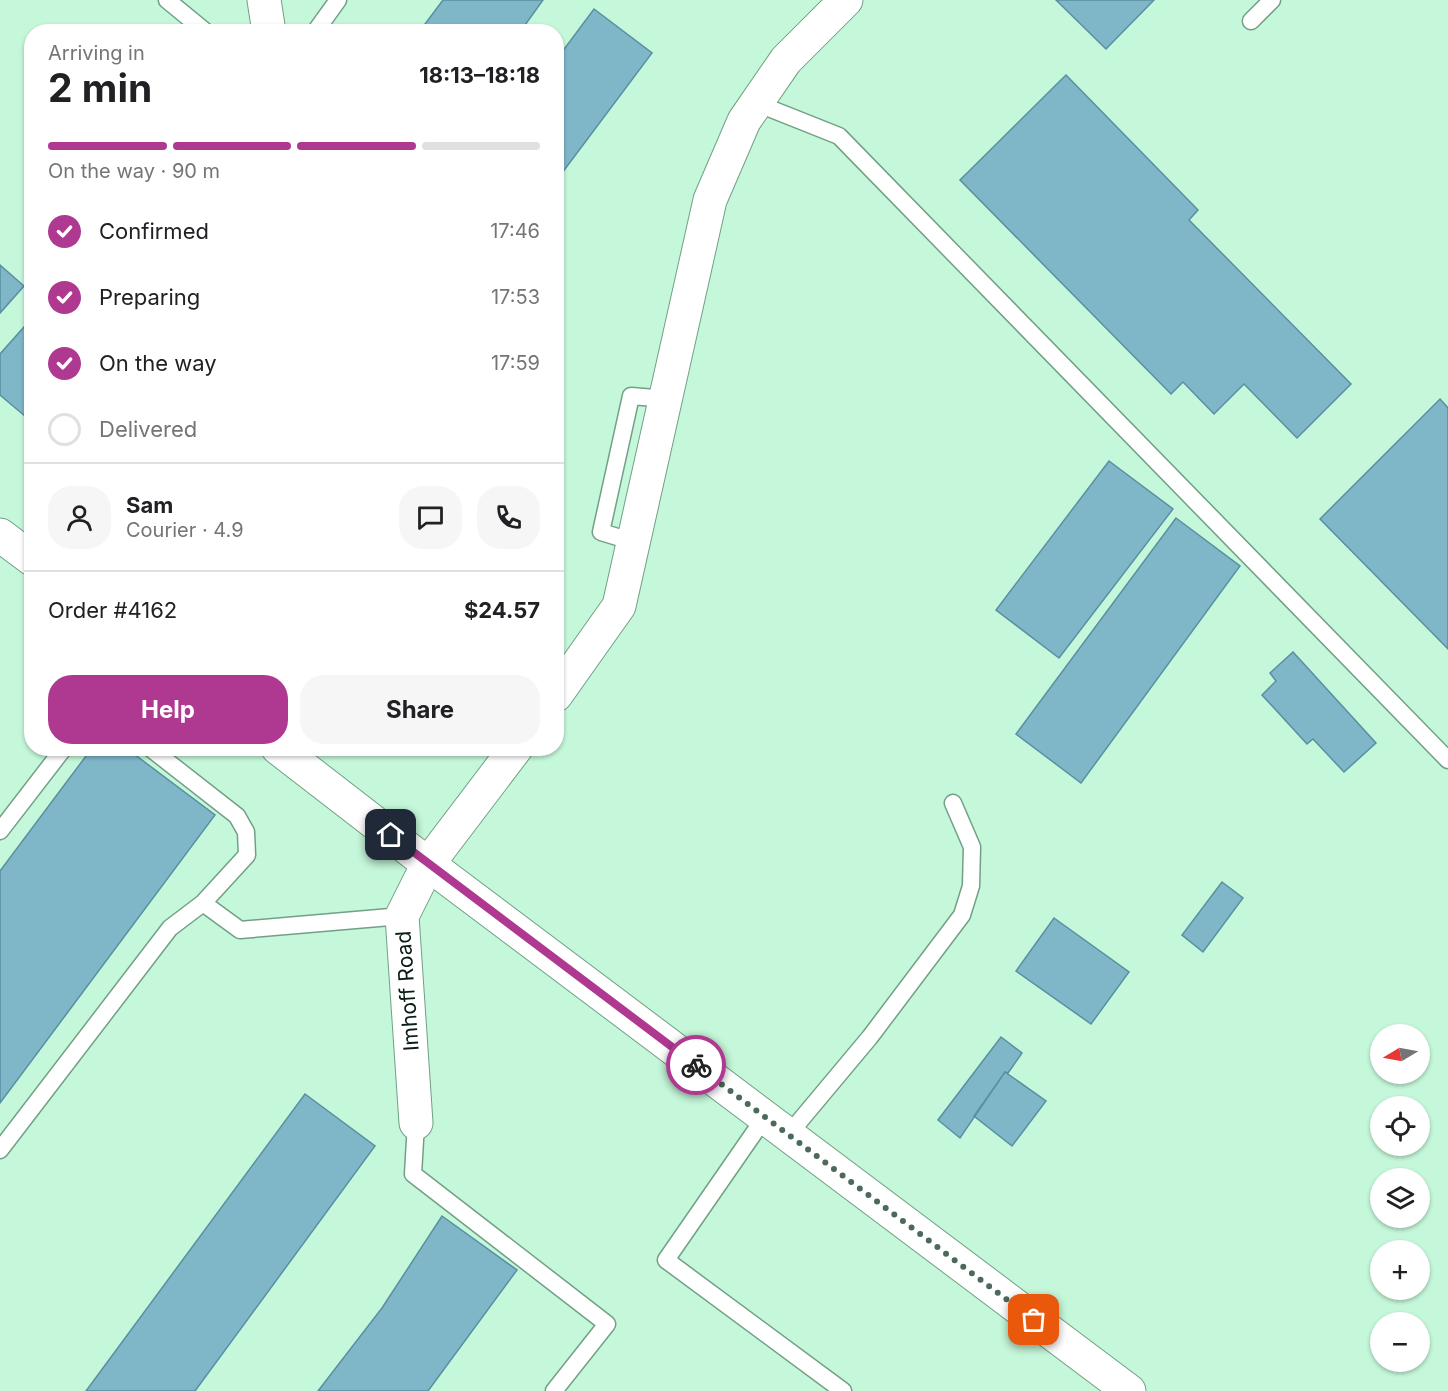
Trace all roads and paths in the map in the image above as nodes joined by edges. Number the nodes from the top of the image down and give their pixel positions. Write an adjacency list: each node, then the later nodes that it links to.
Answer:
1 (167, 0): 7 (lane)
2 (264, 0): 8 (street)
3 (339, 0): 9 (lane)
4 (846, 0): 10 (street)
5 (1272, 0): 6 (lane)
6 (1251, 21)
7 (196, 24)
8 (268, 24)
9 (321, 24)
10 (756, 103): 13 (street); 18 (lane)
11 (0, 535): 12 (street)
12 (24, 553)
13 (564, 684)
14 (58, 756): 20 (lane)
15 (160, 756): 22 (lane)
16 (288, 756): 21 (street)
17 (510, 756): 21 (street, Imhoff Road)
18 (1448, 760)
19 (953, 803): 25 (lane)
20 (0, 831)
21 (428, 864): 23 (street, Imhoff Road); 25 (street)
22 (203, 903): 23 (lane); 26 (lane)
23 (402, 916): 24 (street, Imhoff Road)
24 (416, 1123): 27 (lane)
25 (777, 1126): 28 (lane); 29 (street)
26 (0, 1150)
27 (554, 1391)
28 (843, 1391)
29 (1129, 1391)

